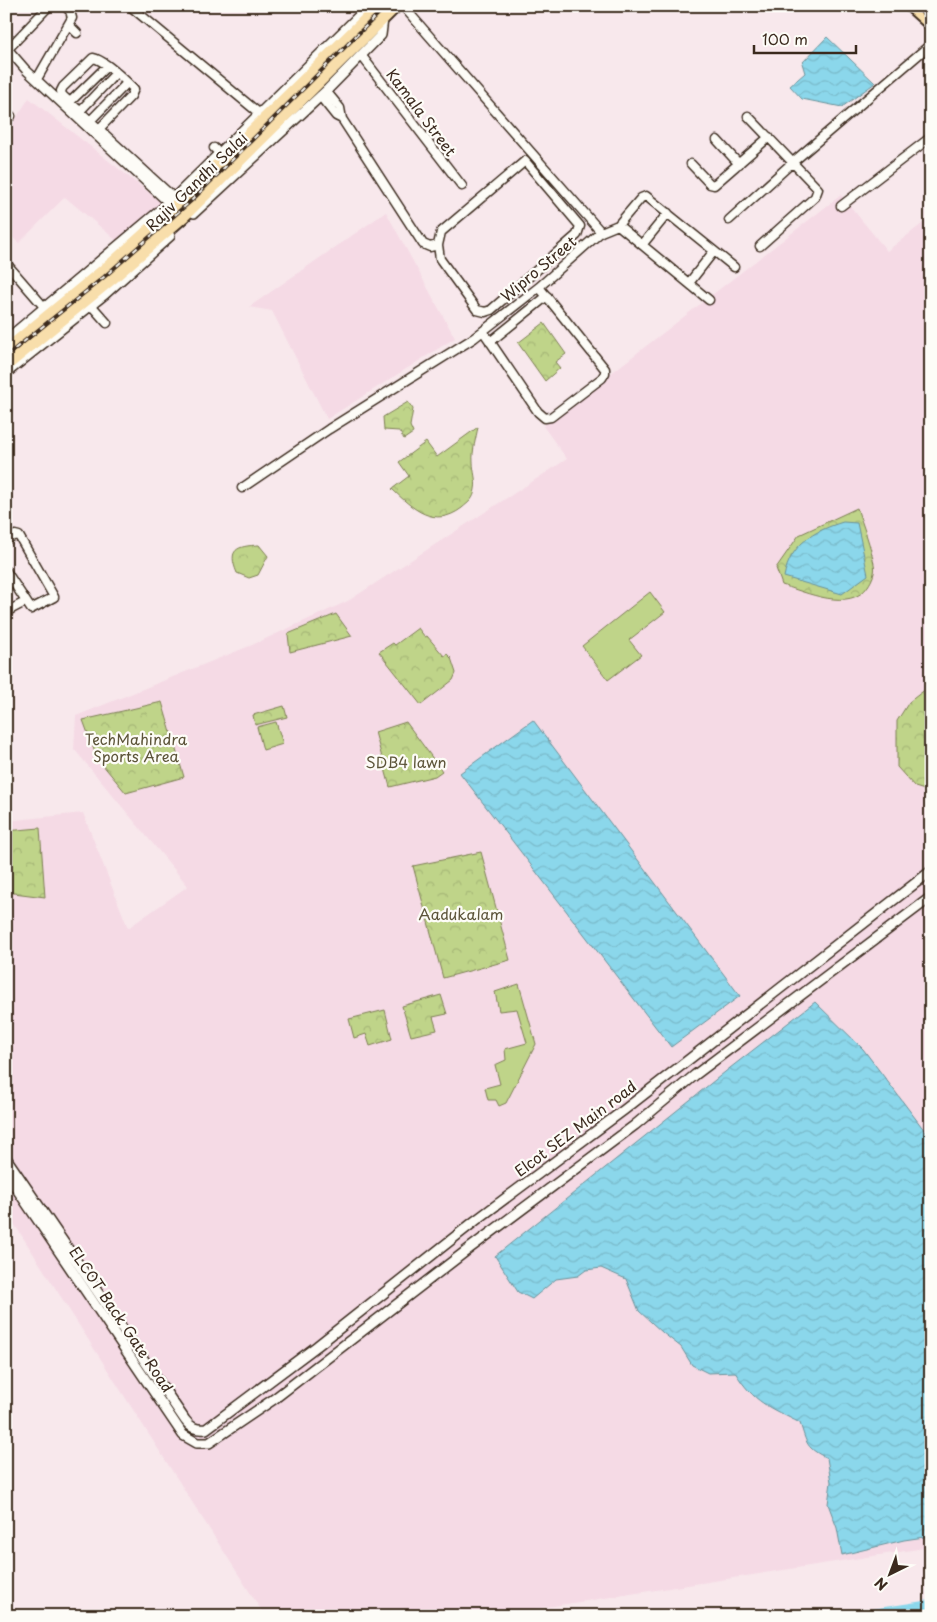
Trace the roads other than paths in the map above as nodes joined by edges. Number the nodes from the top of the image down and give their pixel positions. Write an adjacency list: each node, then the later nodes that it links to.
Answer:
1 (49, 6): 16 (street)
2 (65, 6): 12 (street)
3 (130, 6): 25 (street)
4 (379, 6): 25 (main road, Rajiv Gandhi Salai)
5 (396, 6): 11 (main road, Rajiv Gandhi Salai)
6 (403, 6): 35 (street)
7 (910, 6): 13 (main road)
8 (920, 6): 10 (main road)
9 (364, 8): 25 (street)
10 (931, 16)
11 (383, 19): 17 (street); 29 (main road, Rajiv Gandhi Salai)
12 (68, 25): 14 (street); 20 (street)
13 (931, 25)
14 (77, 33)
15 (931, 44): 37 (street)
16 (8, 53): 20 (street)
17 (361, 55): 22 (street); 40 (street, Kamala Street)
18 (107, 66): 19 (street); 23 (street); 23 (street)
19 (116, 74): 21 (street); 24 (street)
20 (36, 79): 41 (street)
21 (127, 82): 27 (street); 28 (street)
22 (323, 94): 48 (street); 59 (street)
23 (70, 102): 24 (street)
24 (80, 111): 27 (street)
25 (266, 113): 29 (main road); 32 (main road, Rajiv Gandhi Salai); 41 (street)
26 (748, 116): 30 (street)
27 (90, 121): 28 (street)
28 (99, 129): 41 (street)
29 (269, 131): 34 (main road, Rajiv Gandhi Salai)
30 (769, 137): 37 (street); 39 (street)
31 (931, 137): 42 (street)
32 (243, 139): 34 (main road); 41 (main road, Rajiv Gandhi Salai)
33 (717, 140): 39 (street)
34 (252, 148): 43 (main road, Rajiv Gandhi Salai)
35 (533, 154): 36 (street); 47 (street)
36 (525, 161): 48 (street); 48 (street)
37 (793, 162): 45 (street); 50 (street)
38 (691, 164): 39 (street)
39 (739, 164)
40 (462, 186)
41 (174, 202): 43 (main road); 56 (main road, Rajiv Gandhi Salai); 60 (street)
42 (841, 206)
43 (190, 210): 59 (main road, Rajiv Gandhi Salai)
44 (668, 213): 46 (street); 49 (street); 51 (street)
45 (729, 220)
46 (618, 225): 47 (street, Wipro Street); 49 (street)
47 (601, 232): 55 (street, Wipro Street)
48 (438, 245)
49 (642, 245): 54 (street)
50 (760, 246)
51 (714, 251): 53 (street); 54 (street)
52 (6, 263): 60 (street)
53 (734, 267)
54 (689, 283): 58 (street)
55 (539, 287): 57 (street); 62 (street, Wipro Street)
56 (79, 290): 59 (main road); 65 (main road, Rajiv Gandhi Salai)
57 (547, 296): 64 (street); 64 (street)
58 (709, 300)
59 (89, 302): 61 (street); 66 (main road, Rajiv Gandhi Salai); 67 (street)
60 (44, 308): 63 (street)
61 (107, 323)
62 (483, 331): 64 (street); 68 (street, Wipro Street)
63 (6, 340)
64 (490, 342)
65 (6, 350)
66 (6, 366)
67 (6, 373)
68 (242, 488)
69 (6, 540): 71 (street)
70 (6, 571): 71 (street)
71 (25, 602): 72 (street)
72 (6, 612)
73 (931, 872): 75 (street, Elcot SEZ Main road)
74 (931, 896): 76 (street)
75 (786, 984): 76 (street); 79 (street, Elcot SEZ Main road)
76 (798, 996): 80 (street)
77 (6, 1158): 79 (street, ELCOT Back Gate Road)
78 (6, 1173): 80 (street, ELCOT Back Gate Road)
79 (222, 1417): 80 (street)
80 (230, 1428)

